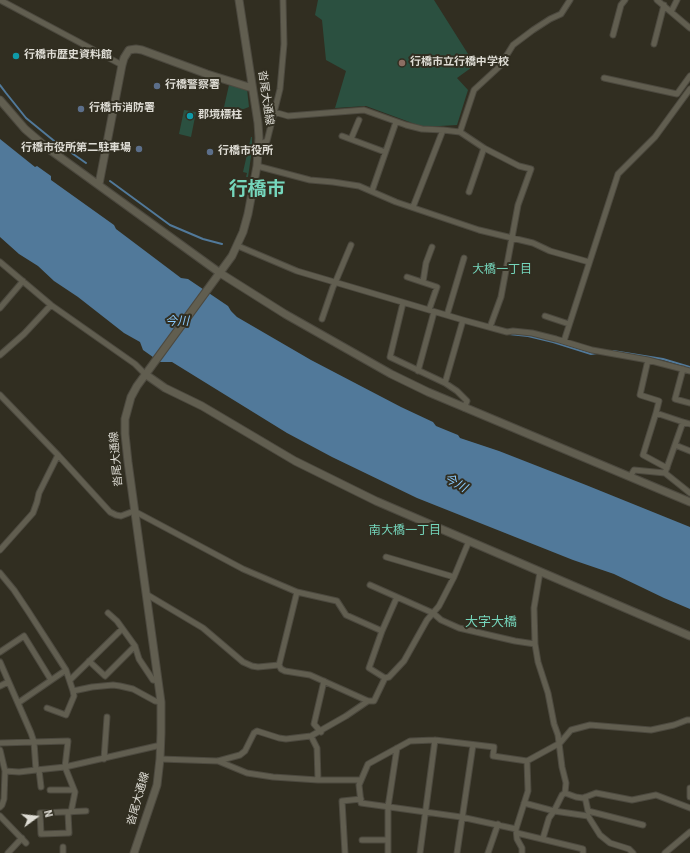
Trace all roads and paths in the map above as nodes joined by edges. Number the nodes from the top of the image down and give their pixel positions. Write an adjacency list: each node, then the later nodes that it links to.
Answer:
1 (0, 0): 13 (street)
2 (239, 0): 16 (street, 沓尾大通線)
3 (283, 0): 19 (street)
4 (570, 0): 23 (street)
5 (624, 0): 11 (street)
6 (658, 0): 8 (street)
7 (677, 0): 9 (street)
8 (664, 5): 9 (street); 12 (street)
9 (671, 12): 10 (street)
10 (690, 28)
11 (613, 35)
12 (654, 44)
13 (122, 65): 16 (street); 30 (street)
14 (690, 76): 15 (street)
15 (604, 78)
16 (252, 88): 26 (street, 沓尾大通線)
17 (690, 89): 40 (street)
18 (1, 104): 30 (street)
19 (274, 112): 21 (street); 26 (street)
20 (359, 120): 25 (street)
21 (396, 122): 22 (street); 28 (street)
22 (443, 130): 23 (street); 33 (street)
23 (460, 132): 27 (street)
24 (342, 136): 25 (street)
25 (351, 139): 28 (street)
26 (259, 144): 29 (street, 沓尾大通線)
27 (484, 148): 32 (street); 34 (street)
28 (385, 152): 31 (street)
29 (257, 166): 31 (street); 36 (street, 沓尾大通線)
30 (99, 184): 41 (street)
31 (372, 191): 33 (street)
32 (469, 192)
33 (412, 208): 34 (street)
34 (512, 238): 40 (street); 55 (street)
35 (351, 245): 45 (street)
36 (238, 246): 41 (street, 沓尾大通線); 45 (street)
37 (432, 247): 44 (street)
38 (464, 258): 50 (street)
39 (0, 262): 43 (street)
40 (589, 262): 54 (street)
41 (220, 273): 62 (street, 沓尾大通線); 66 (street)
42 (406, 277): 44 (street)
43 (23, 281): 47 (street); 48 (street)
44 (423, 282): 49 (street)
45 (335, 283): 46 (street); 52 (street)
46 (403, 303): 49 (street); 60 (street)
47 (51, 305): 57 (street); 62 (street)
48 (0, 308)
49 (432, 311): 50 (street); 60 (street)
50 (447, 315): 53 (street)
51 (545, 316): 54 (street)
52 (322, 319)
53 (463, 320): 55 (street); 63 (street)
54 (569, 324): 56 (street)
55 (490, 327): 56 (street)
56 (564, 341): 58 (street)
57 (0, 355)
58 (648, 360): 59 (street); 67 (street)
59 (683, 369): 61 (street); 65 (street)
60 (418, 371): 63 (street)
61 (690, 371)
62 (145, 374): 77 (street, 沓尾大通線); 78 (street)
63 (445, 383): 66 (street)
64 (0, 395): 72 (street)
65 (690, 403)
66 (464, 408): 74 (street)
67 (656, 413): 68 (street); 73 (street)
68 (683, 422): 69 (street); 70 (street)
69 (690, 424)
70 (675, 445): 71 (street); 73 (street)
71 (690, 452)
72 (58, 455): 77 (street); 79 (street)
73 (666, 470): 74 (street); 75 (street)
74 (630, 477): 76 (street)
75 (690, 493)
76 (690, 502)
77 (134, 511): 85 (street); 86 (street, 沓尾大通線)
78 (468, 541): 81 (street); 83 (street)
79 (0, 550)
80 (386, 557): 83 (street)
81 (540, 572): 92 (street); 93 (street)
82 (0, 573): 99 (street)
83 (454, 577): 89 (street)
84 (370, 585): 87 (street)
85 (297, 592): 91 (street); 98 (street)
86 (146, 594): 98 (street); 103 (street, 沓尾大通線)
87 (397, 597): 89 (street); 91 (street)
88 (108, 613): 90 (street)
89 (433, 613): 93 (street); 100 (street)
90 (122, 629): 94 (street); 96 (street)
91 (382, 631): 100 (street)
92 (690, 636)
93 (535, 644): 119 (street)
94 (135, 646): 96 (street); 103 (street)
95 (0, 652): 101 (street)
96 (89, 661): 102 (street)
97 (0, 662): 105 (street)
98 (279, 665): 104 (street)
99 (66, 670): 101 (street); 102 (street)
100 (385, 678): 108 (street)
101 (51, 680): 110 (street)
102 (70, 680): 107 (street)
103 (158, 681): 109 (street, 沓尾大通線)
104 (324, 681): 108 (street); 114 (street)
105 (8, 682): 106 (street); 110 (street)
106 (0, 686)
107 (73, 691): 109 (street); 111 (street)
108 (368, 701): 114 (street)
109 (161, 702): 120 (street, 沓尾大通線)
110 (18, 703): 118 (street)
111 (47, 708)
112 (107, 717): 124 (street)
113 (690, 720): 119 (street)
114 (321, 732): 115 (street)
115 (311, 736): 126 (street); 131 (street)
116 (435, 740): 121 (street); 122 (street); 148 (street)
117 (0, 742): 118 (street)
118 (34, 742): 128 (street); 129 (street)
119 (560, 743): 127 (street); 137 (street)
120 (161, 745): 124 (street); 125 (street, 沓尾大通線)
121 (473, 745): 127 (street); 151 (street)
122 (398, 748): 132 (street); 143 (street)
123 (0, 750): 130 (street)
124 (104, 759): 128 (street)
125 (160, 759): 126 (street); 164 (street, 沓尾大通線)
126 (218, 761): 131 (street)
127 (527, 761): 141 (street)
128 (66, 767): 129 (street); 136 (street)
129 (37, 770): 130 (street); 133 (street)
130 (5, 771): 142 (street)
131 (318, 780): 132 (street)
132 (361, 780): 140 (street)
133 (41, 787)
134 (690, 788): 139 (street)
135 (50, 790): 136 (street)
136 (74, 790): 146 (street)
137 (566, 793): 138 (street); 145 (street)
138 (585, 797): 144 (street); 149 (street)
139 (690, 797)
140 (360, 799): 143 (street); 165 (street)
141 (524, 803): 145 (street); 154 (street)
142 (0, 807)
143 (388, 807): 148 (street); 159 (street)
144 (690, 808)
145 (554, 811): 149 (street); 157 (street)
146 (70, 812): 146 (street); 147 (street)
147 (86, 812)
148 (424, 812): 151 (street); 167 (street)
149 (588, 814): 153 (street); 172 (street)
150 (0, 816): 156 (street)
151 (461, 817): 152 (street); 168 (street)
152 (498, 824): 154 (street); 169 (street)
153 (643, 825)
154 (517, 831): 157 (street); 170 (street)
155 (690, 832): 173 (street)
156 (22, 838): 160 (street); 162 (street)
157 (543, 838): 171 (street)
158 (362, 840): 159 (street)
159 (388, 840): 166 (street)
160 (26, 843)
161 (63, 847): 163 (street)
162 (8, 853)
163 (63, 853)
164 (134, 853)
165 (345, 853)
166 (388, 853)
167 (420, 853)
168 (457, 853)
169 (488, 853)
170 (522, 853)
171 (583, 853)
172 (633, 853)
173 (665, 853)

